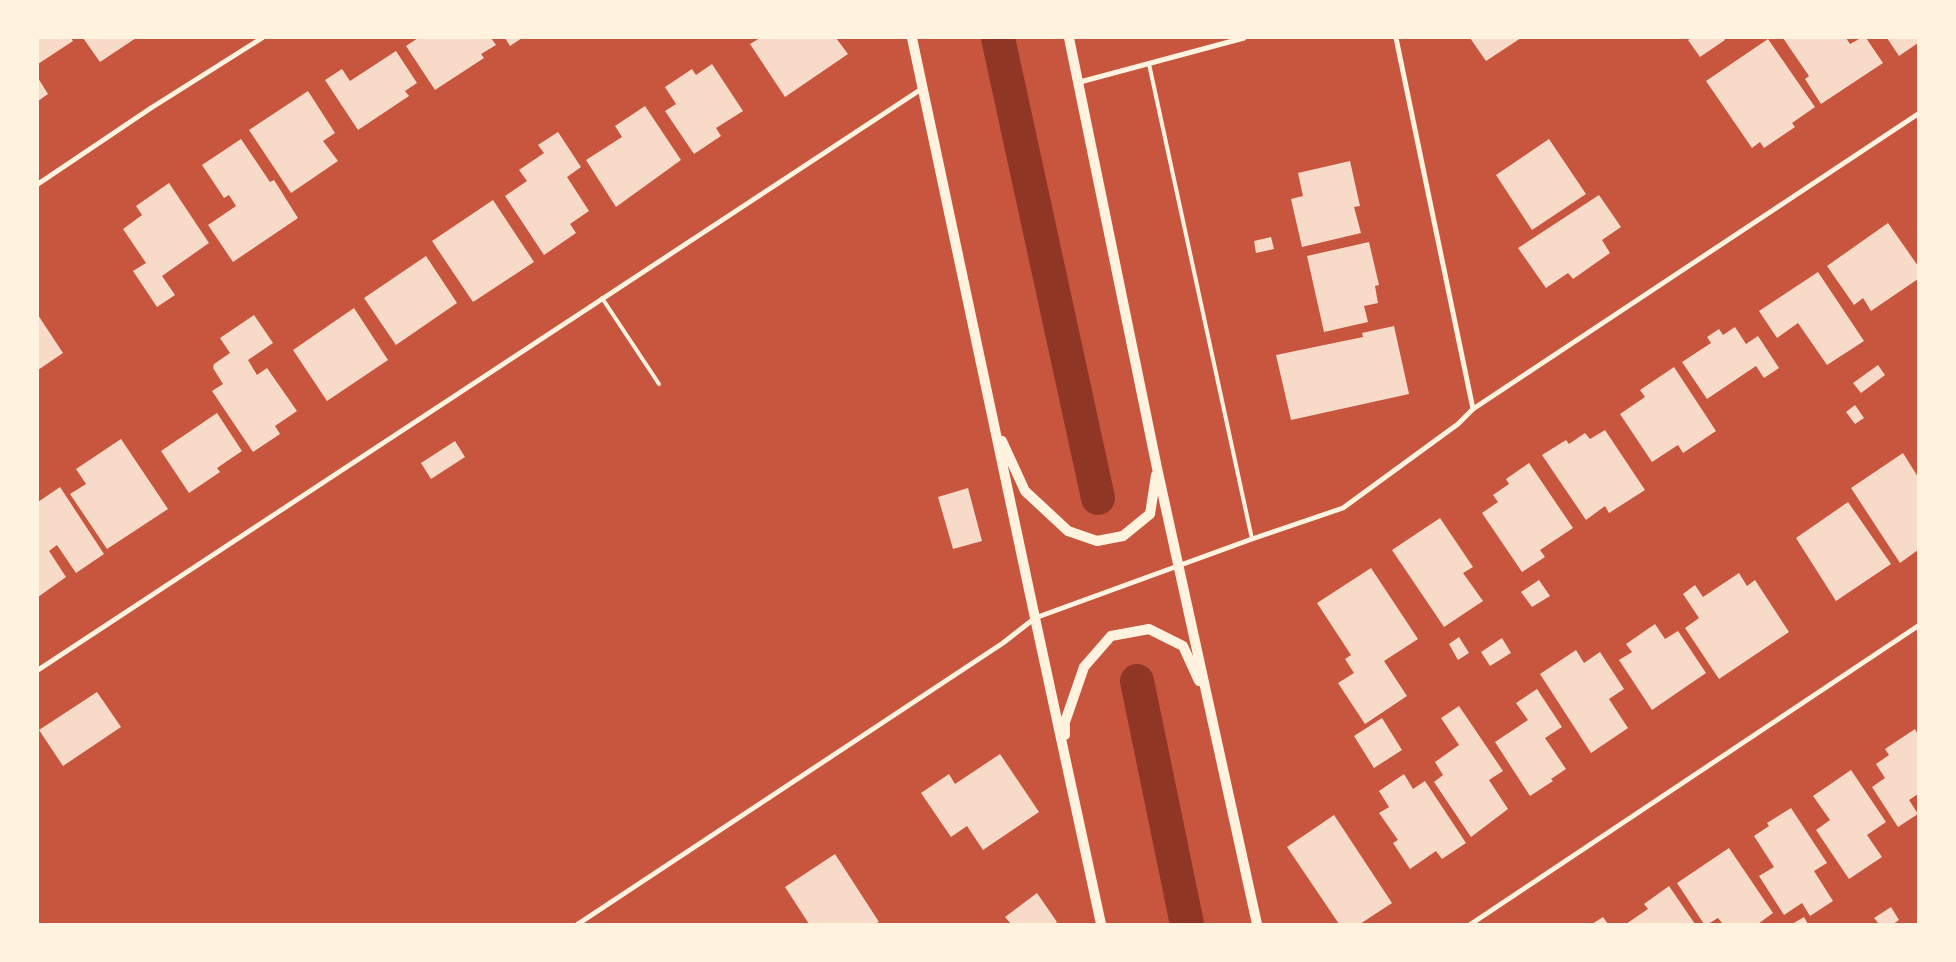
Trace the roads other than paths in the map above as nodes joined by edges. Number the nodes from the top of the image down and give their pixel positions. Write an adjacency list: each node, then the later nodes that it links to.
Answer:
1 (262, 38): 10 (street)
2 (912, 38): 8 (main road)
3 (1070, 38): 7 (main road)
4 (1244, 38): 6 (street)
5 (1396, 38): 13 (street)
6 (1148, 64): 7 (street); 16 (lane)
7 (1080, 82): 15 (main road)
8 (923, 88): 11 (street); 14 (main road)
9 (1918, 114): 13 (street)
10 (38, 184)
11 (602, 298): 12 (lane); 20 (street)
12 (659, 384)
13 (1473, 409): 16 (street)
14 (994, 424): 15 (main road); 18 (main road)
15 (1157, 468): 17 (main road)
16 (1252, 539): 17 (street)
17 (1178, 566): 18 (street); 21 (main road)
18 (1035, 618): 22 (main road); 23 (street)
19 (1918, 626): 26 (street)
20 (38, 670)
21 (1207, 698): 22 (main road); 25 (main road)
22 (1065, 756): 24 (main road)
23 (578, 924)
24 (1102, 924)
25 (1257, 924)
26 (1471, 924)

